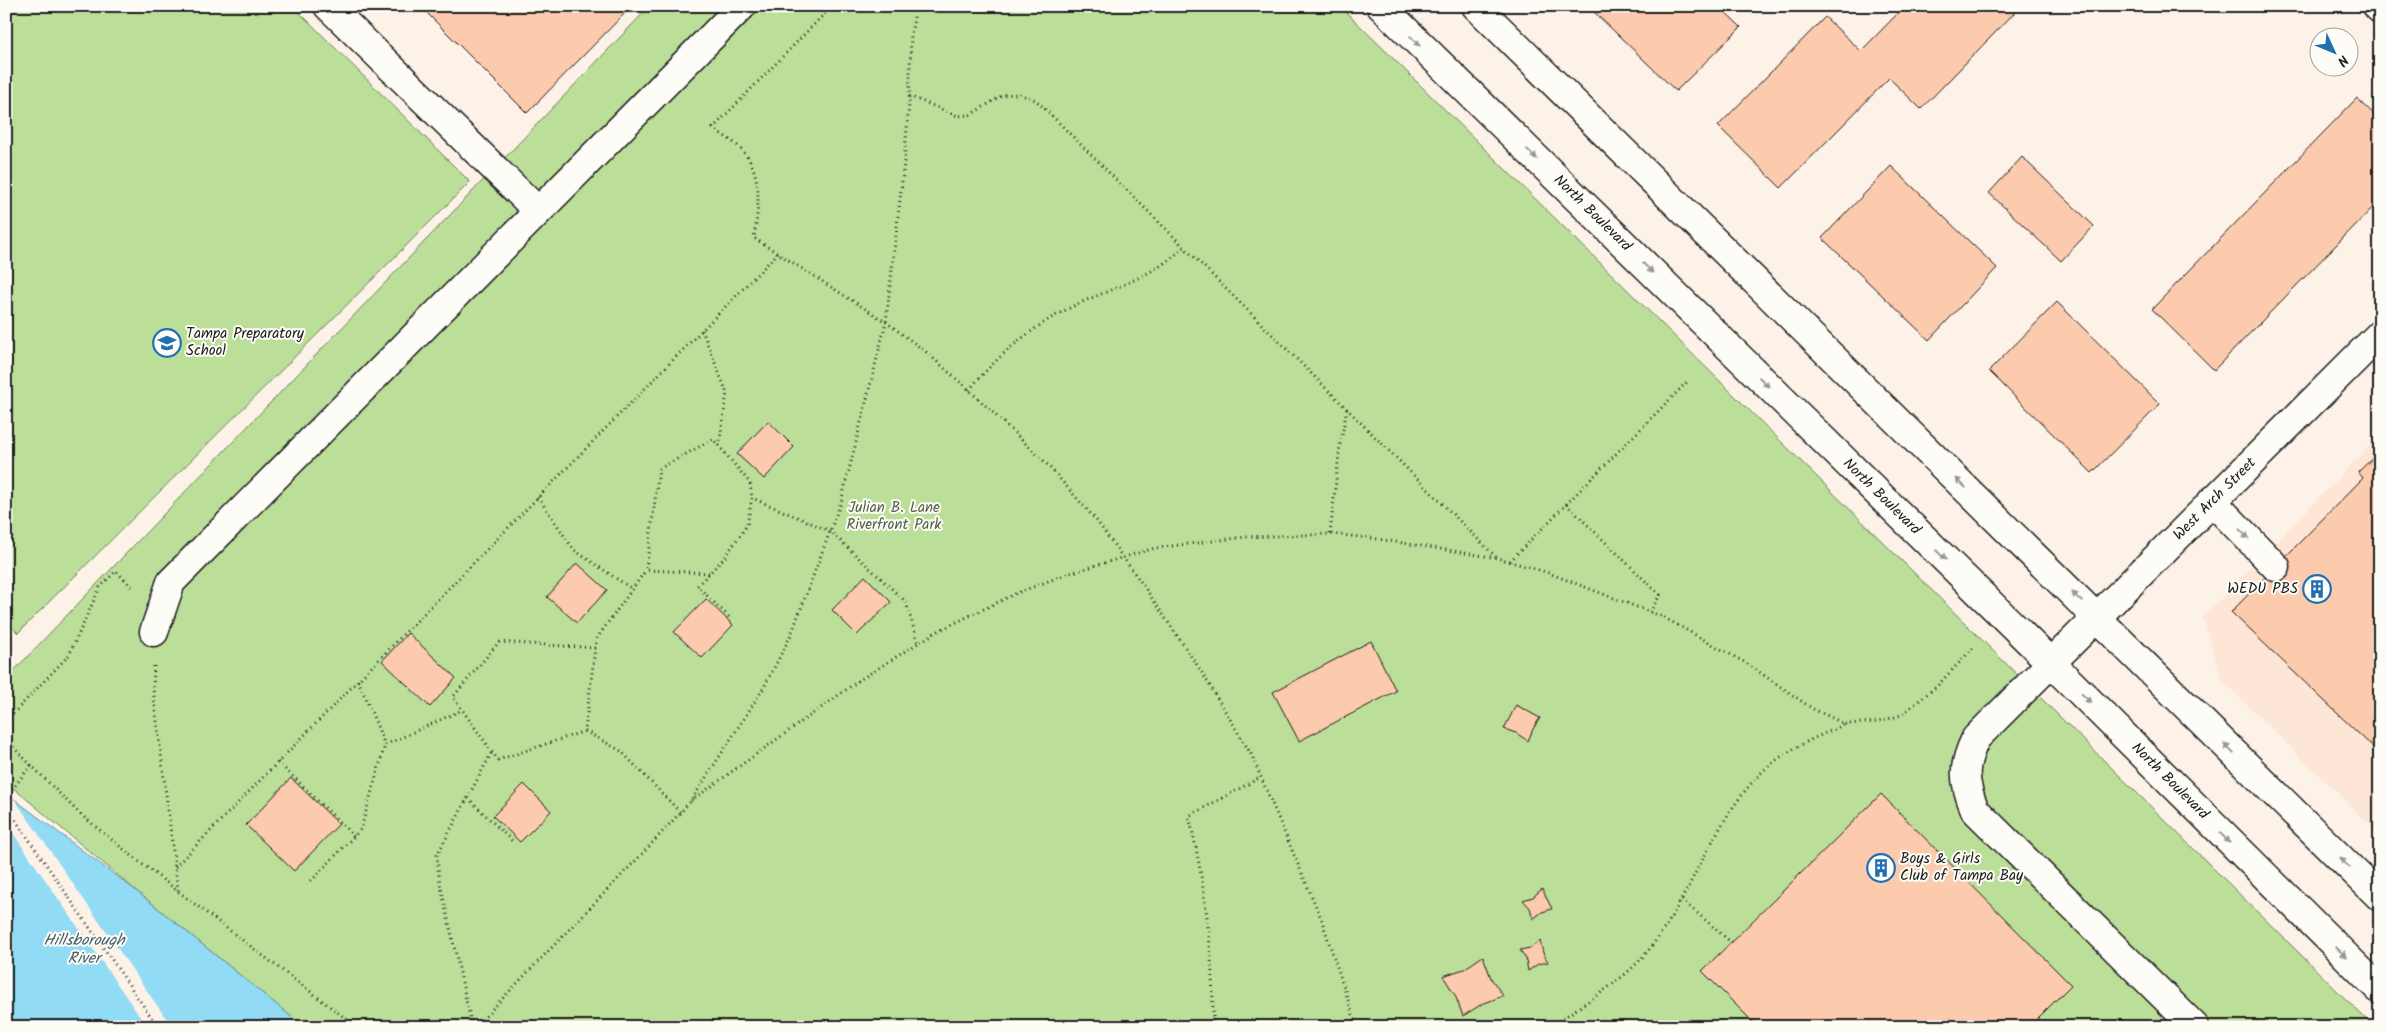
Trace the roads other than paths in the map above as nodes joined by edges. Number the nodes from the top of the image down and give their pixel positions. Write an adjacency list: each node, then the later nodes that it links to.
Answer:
1 (328, 6): 7 (street)
2 (742, 6): 7 (street)
3 (1381, 6): 13 (street, North Boulevard, one-way to 13)
4 (1476, 6): 11 (street, one-way to 4)
5 (2377, 6): 6 (street)
6 (2380, 9)
7 (538, 210): 12 (street)
8 (2380, 334): 9 (street, West Arch Street)
9 (2212, 501): 10 (street, one-way to 10); 11 (street, West Arch Street)
10 (2276, 567)
11 (2096, 616): 13 (street, West Arch Street); 14 (street, one-way to 11)
12 (154, 632)
13 (2051, 663): 15 (street, North Boulevard, one-way to 15); 16 (street, West Arch Street)
14 (2380, 897)
15 (2380, 990)
16 (2195, 1027)

